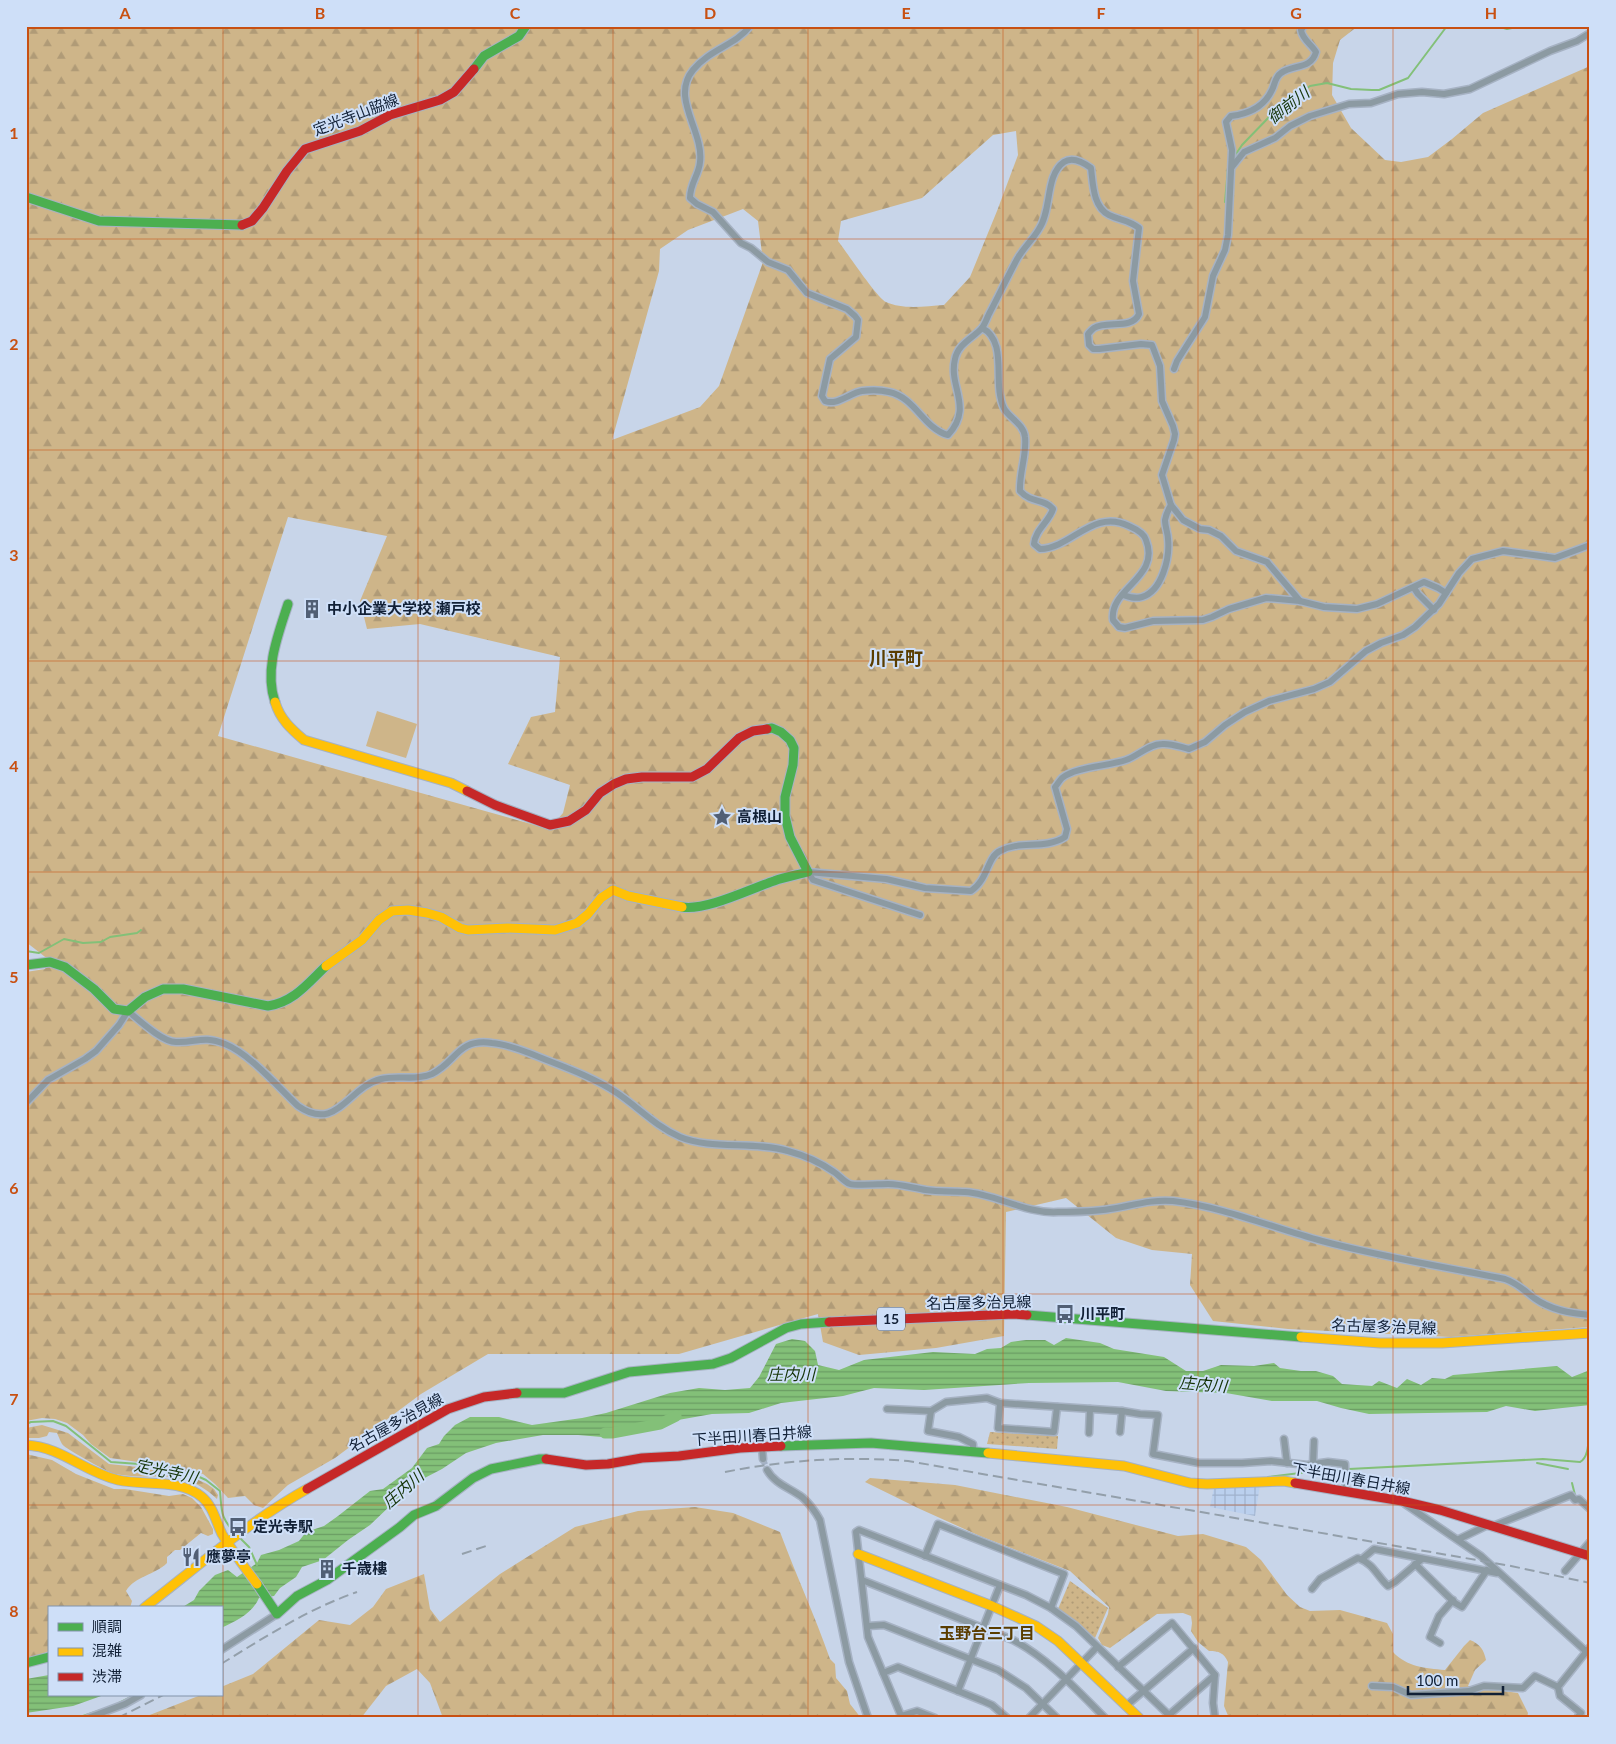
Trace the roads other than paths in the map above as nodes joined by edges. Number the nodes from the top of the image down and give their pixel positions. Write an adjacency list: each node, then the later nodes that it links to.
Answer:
1 (526, 26): 6 (main road, 定光寺山脇線)
2 (750, 26): 7 (street)
3 (1304, 26): 5 (street)
4 (1590, 33): 5 (street)
5 (1232, 167): 8 (street)
6 (26, 197)
7 (982, 328): 9 (street); 13 (street)
8 (1174, 369)
9 (1170, 505): 13 (street); 14 (street)
10 (1590, 545): 12 (street)
11 (1414, 588): 12 (street); 14 (street); 16 (street)
12 (1446, 593): 16 (street)
13 (1122, 595): 14 (street)
14 (1300, 601)
15 (288, 604): 17 (main road)
16 (1434, 610): 17 (street)
17 (808, 872): 18 (street); 20 (main road)
18 (920, 915)
19 (26, 965): 20 (main road)
20 (128, 1011): 21 (street); 22 (street)
21 (26, 1103)
22 (1590, 1315)
23 (1590, 1333): 46 (main road, 名古屋多治見線 / 15)
24 (1000, 1403): 25 (street); 25 (street); 28 (street)
25 (1057, 1407): 27 (street)
26 (888, 1409): 28 (street)
27 (1090, 1409): 29 (street); 31 (street)
28 (932, 1411): 36 (street)
29 (1122, 1411): 30 (street); 38 (street)
30 (1120, 1432)
31 (1089, 1433)
32 (1284, 1439): 38 (street)
33 (1314, 1441): 39 (street)
34 (26, 1445): 46 (main road)
35 (762, 1447): 36 (main road, 下半田川春日井線); 37 (street); 65 (main road, 下半田川春日井線)
36 (973, 1452): 41 (main road, 下半田川春日井線)
37 (763, 1460)
38 (1286, 1463): 39 (street)
39 (1313, 1464): 41 (street)
40 (767, 1470): 91 (street)
41 (1346, 1491): 42 (main road, 下半田川春日井線)
42 (1402, 1502): 44 (main road, 下半田川春日井線); 45 (street)
43 (1590, 1509): 44 (street)
44 (1490, 1525): 45 (street); 48 (main road, 下半田川春日井線)
45 (1459, 1539): 57 (street)
46 (233, 1540): 62 (main road, 名古屋多治見線 / 15); 65 (main road)
47 (1590, 1542): 48 (street)
48 (1580, 1553): 51 (main road, 下半田川春日井線); 56 (street)
49 (858, 1554): 50 (street); 58 (street); 63 (main road)
50 (925, 1556): 59 (street); 64 (street)
51 (1590, 1556)
52 (1362, 1559): 53 (street); 54 (street); 60 (street)
53 (1422, 1559): 54 (street); 55 (street)
54 (1415, 1564): 61 (street)
55 (1487, 1570): 57 (street); 61 (street)
56 (1565, 1571)
57 (1498, 1573): 72 (street)
58 (862, 1580): 66 (street); 67 (street)
59 (1000, 1585): 63 (street); 64 (street)
60 (1312, 1589)
61 (1453, 1600): 68 (street)
62 (147, 1606)
63 (992, 1606): 67 (street); 75 (main road)
64 (1051, 1608): 69 (street)
65 (277, 1614): 71 (street)
66 (868, 1626): 74 (street); 78 (street)
67 (984, 1628): 74 (street); 80 (street)
68 (1440, 1643)
69 (1097, 1647): 75 (street); 77 (street)
70 (1194, 1648): 77 (street); 79 (street); 84 (street)
71 (222, 1649)
72 (1588, 1651): 82 (street)
73 (48, 1657): 76 (main road)
74 (971, 1658): 83 (street); 86 (street)
75 (1082, 1663): 80 (street); 87 (main road)
76 (26, 1664)
77 (1118, 1667): 84 (street)
78 (883, 1673): 83 (street); 89 (street)
79 (1215, 1675): 88 (street); 98 (street)
80 (1066, 1680): 86 (street); 96 (street)
81 (1372, 1686): 82 (street)
82 (1558, 1687): 99 (street)
83 (958, 1691): 93 (street)
84 (1143, 1691): 87 (street); 88 (street)
85 (139, 1696): 90 (street)
86 (1042, 1704): 94 (street); 95 (street)
87 (1127, 1706): 97 (main road)
88 (1170, 1716)
89 (902, 1717): 92 (street)
90 (88, 1718)
91 (868, 1718)
92 (935, 1718)
93 (1007, 1718)
94 (1029, 1718)
95 (1057, 1718)
96 (1106, 1718)
97 (1139, 1718)
98 (1215, 1718)
99 (1577, 1718)

